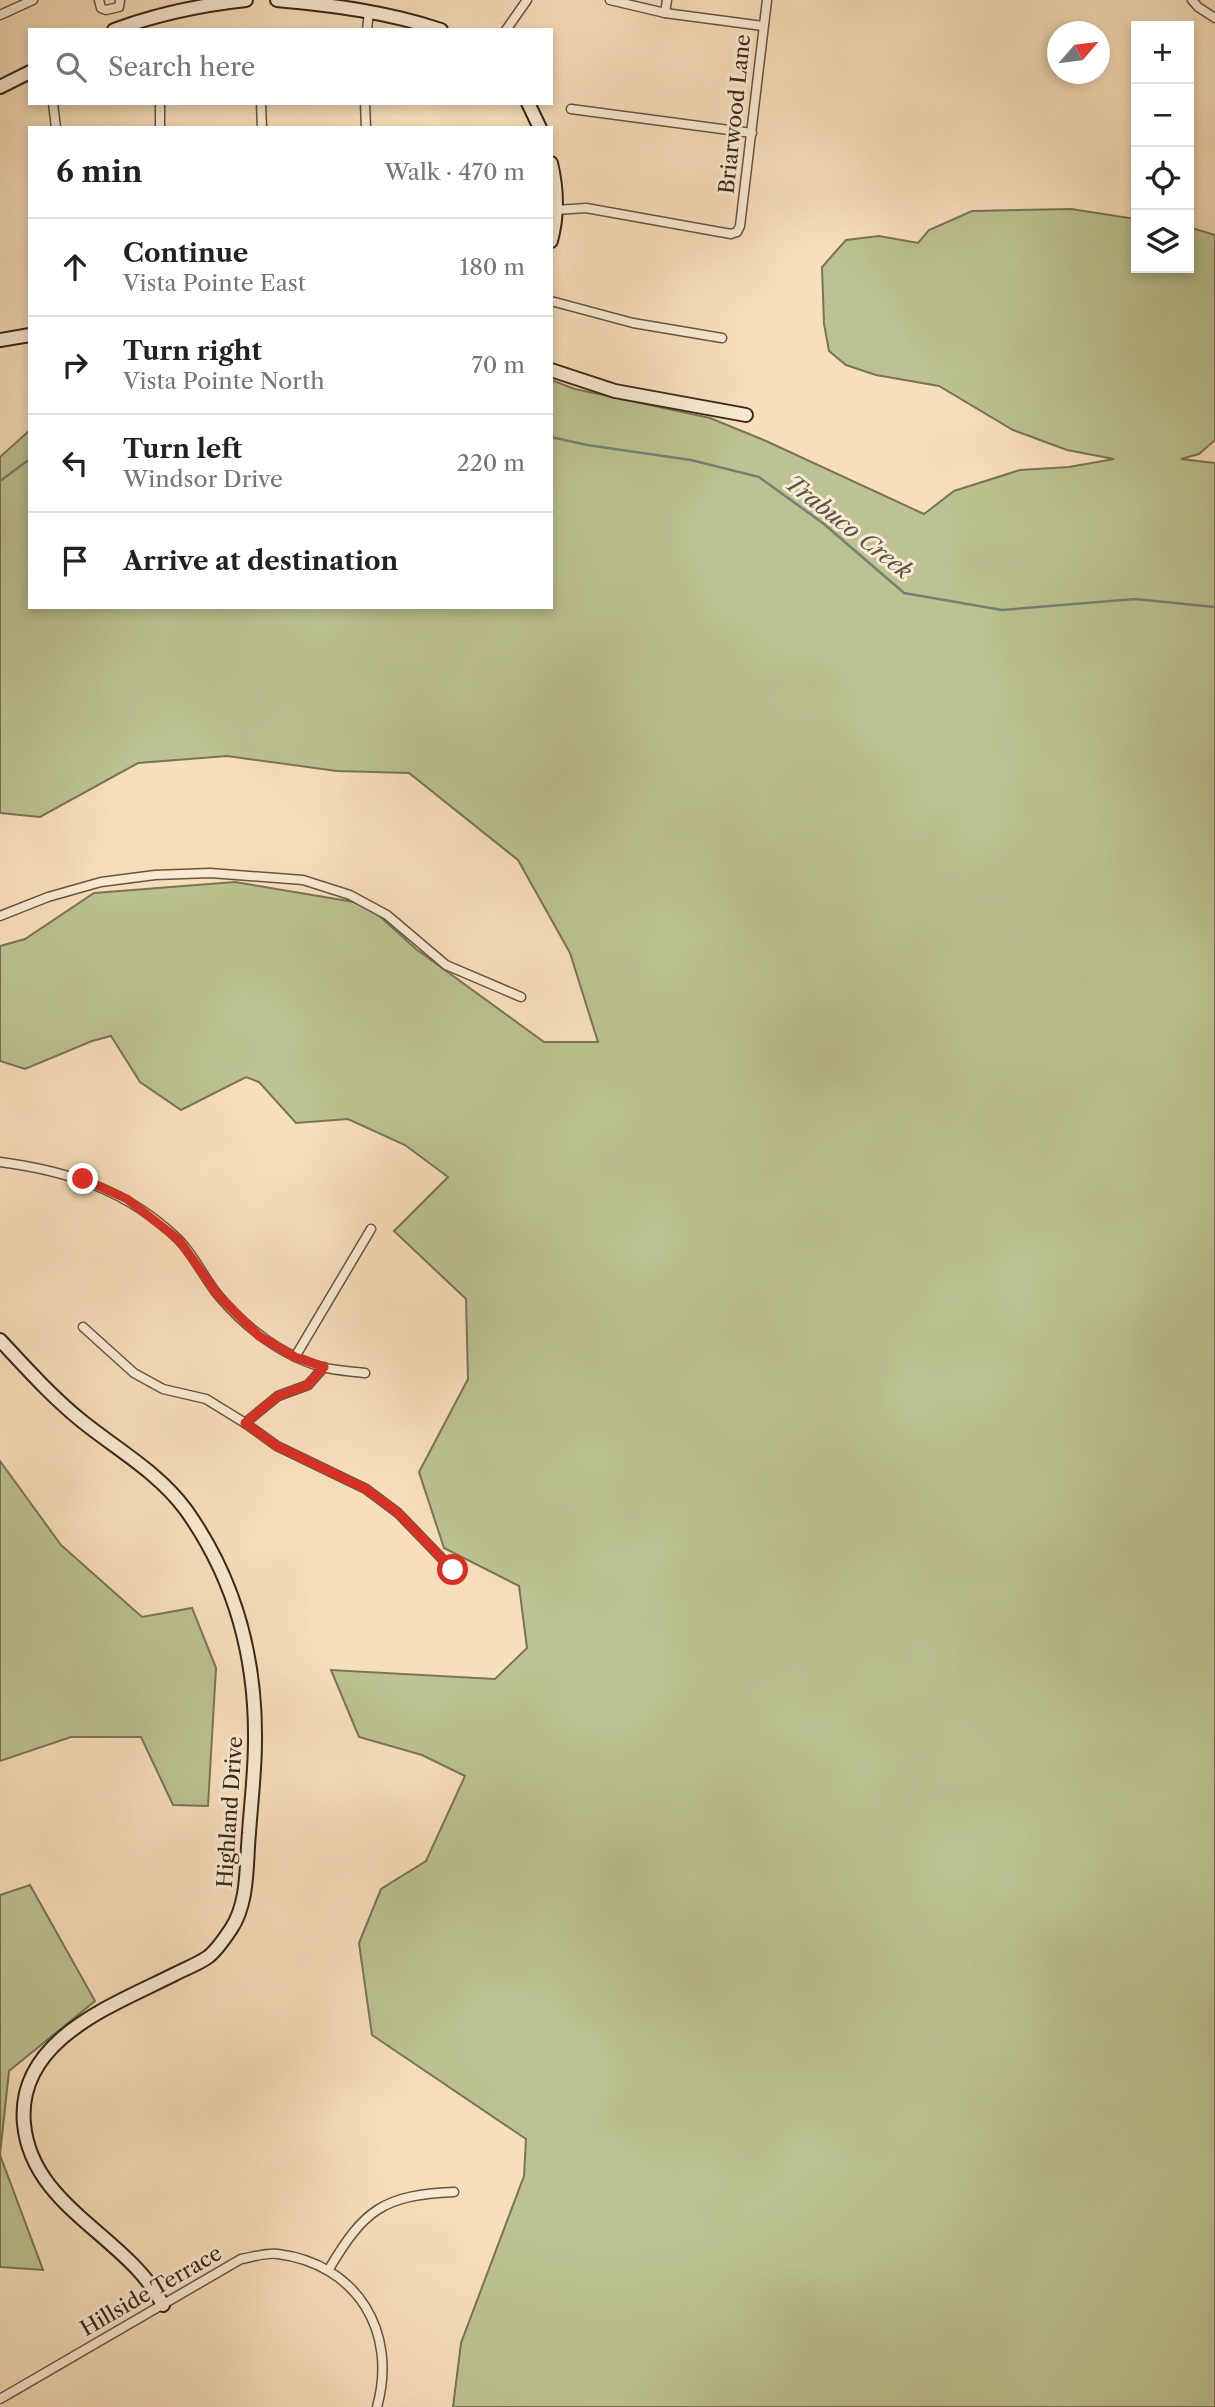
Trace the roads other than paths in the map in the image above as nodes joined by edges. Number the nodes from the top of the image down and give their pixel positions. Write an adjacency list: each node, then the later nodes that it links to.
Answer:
1 (33, 0): 14 (street)
2 (99, 0): 3 (street)
3 (120, 0)
4 (246, 0): 11 (street)
5 (276, 0): 12 (street)
6 (527, 0): 20 (street)
7 (610, 0): 13 (street)
8 (667, 0): 13 (street)
9 (767, 0): 16 (street, Briarwood Lane)
10 (1192, 0): 15 (street)
11 (208, 1): 17 (street)
12 (369, 11): 18 (street); 19 (street)
13 (666, 13): 16 (street)
14 (0, 15)
15 (1215, 18)
16 (763, 26): 34 (street, Briarwood Lane)
17 (120, 28)
18 (367, 28)
19 (435, 28)
20 (507, 28)
21 (28, 73): 22 (street)
22 (0, 87)
23 (159, 105): 30 (street)
24 (261, 105): 31 (street)
25 (365, 105): 32 (street)
26 (529, 105): 33 (street)
27 (56, 106): 29 (street)
28 (571, 109): 34 (street)
29 (56, 126)
30 (160, 126)
31 (262, 126)
32 (366, 126)
33 (539, 126)
34 (752, 133): 36 (street, Briarwood Lane)
35 (553, 172): 36 (street)
36 (556, 210): 37 (street)
37 (553, 229)
38 (553, 302): 40 (street)
39 (28, 335): 41 (street)
40 (722, 338)
41 (0, 340)
42 (553, 371): 43 (street)
43 (746, 415)
44 (0, 916): 45 (street)
45 (521, 998)
46 (0, 1162): 50 (street)
47 (371, 1229): 50 (street)
48 (83, 1327): 53 (street)
49 (0, 1340): 57 (street, Highland Drive)
50 (295, 1357): 51 (street)
51 (324, 1367): 52 (street); 53 (street)
52 (365, 1373)
53 (245, 1423): 54 (street)
54 (453, 1570)
55 (454, 2192): 56 (street)
56 (329, 2269): 57 (street, Hillside Terrace); 59 (street)
57 (163, 2305): 58 (street, Hillside Terrace)
58 (0, 2399)
59 (377, 2407)

